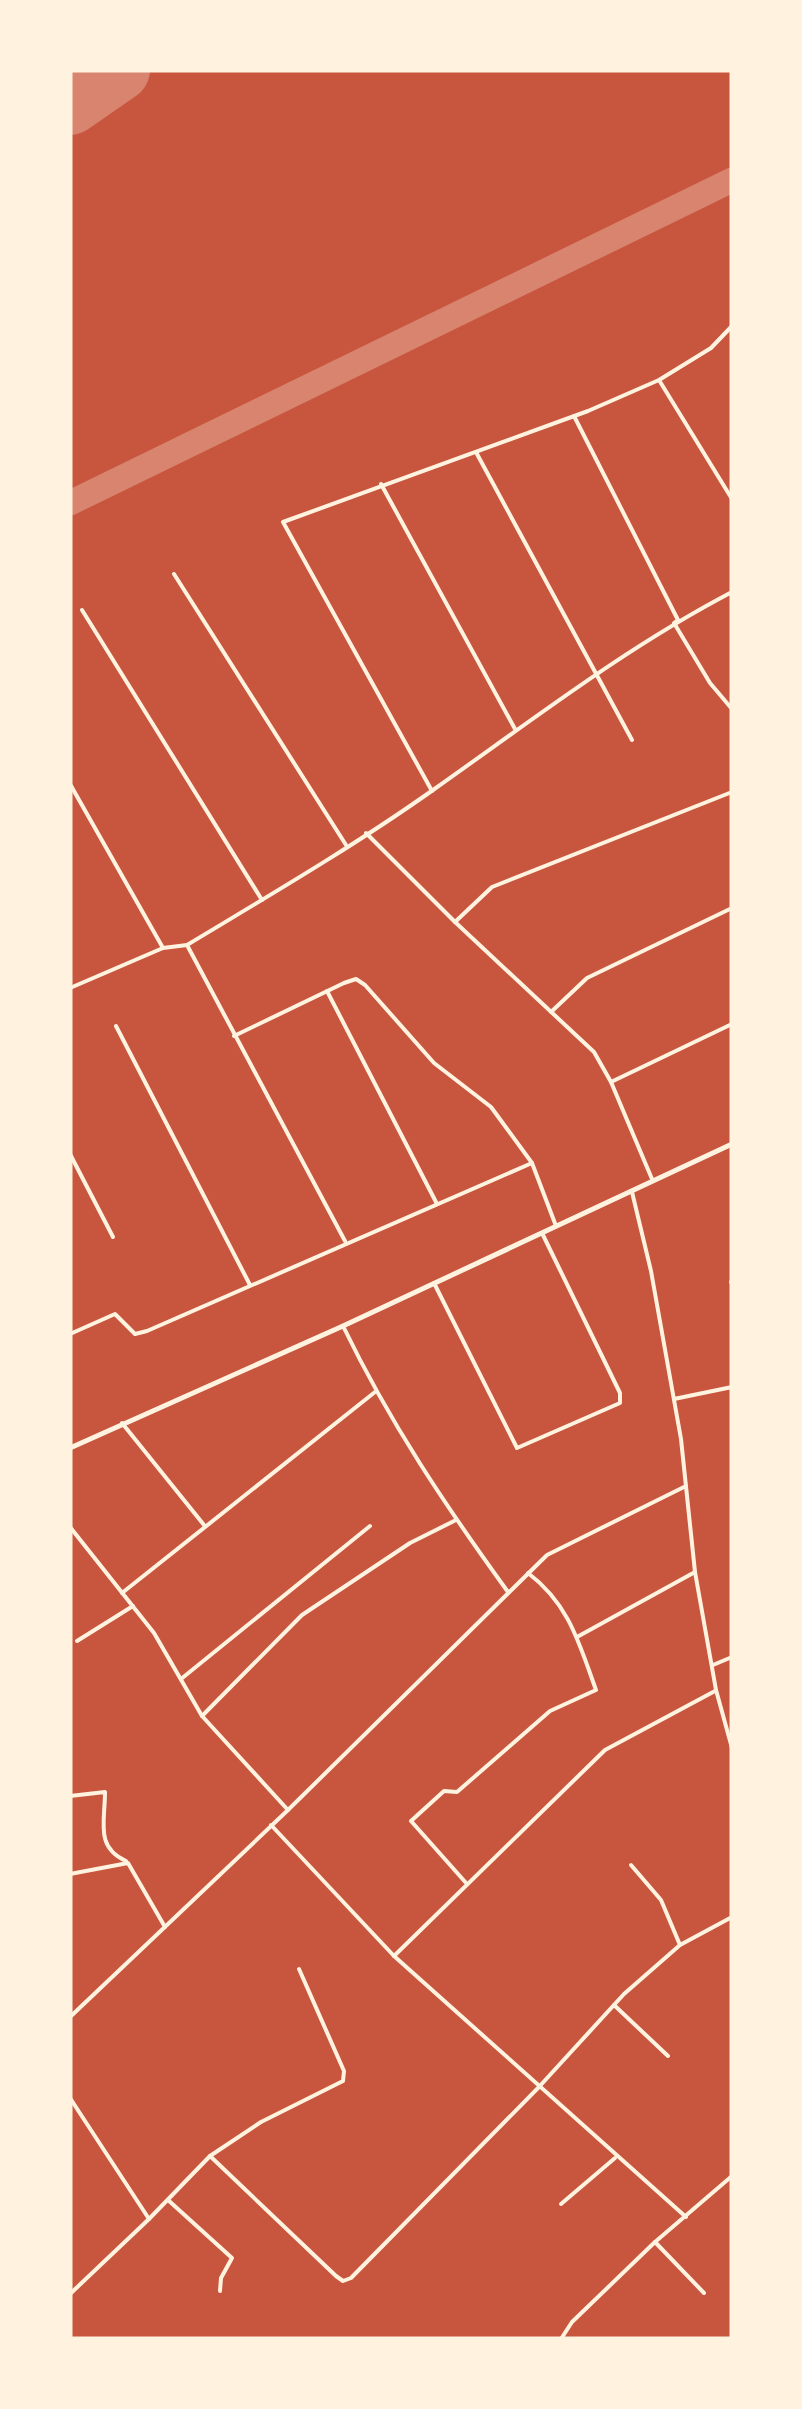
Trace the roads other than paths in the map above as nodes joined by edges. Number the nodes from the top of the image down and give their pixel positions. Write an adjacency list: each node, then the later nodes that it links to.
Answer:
1 (732, 326): 2 (street)
2 (659, 380): 3 (street); 6 (street)
3 (574, 416): 4 (street); 10 (street)
4 (476, 452): 5 (street); 11 (street)
5 (381, 484): 13 (street); 16 (street)
6 (732, 499)
7 (174, 574): 19 (street)
8 (732, 592): 10 (street)
9 (82, 610): 20 (street)
10 (678, 620): 11 (street); 12 (street)
11 (596, 673): 13 (street); 14 (street)
12 (732, 709)
13 (515, 729): 16 (street)
14 (632, 740)
15 (70, 784): 24 (street)
16 (432, 791): 18 (street)
17 (732, 792): 22 (street)
18 (366, 833): 19 (street); 22 (street)
19 (346, 845): 20 (street)
20 (262, 900): 23 (street)
21 (732, 908): 27 (street)
22 (456, 922): 27 (street)
23 (187, 946): 24 (street); 30 (street)
24 (163, 948): 25 (street)
25 (71, 985)
26 (327, 991): 30 (street); 34 (street); 37 (street)
27 (550, 1013): 31 (street)
28 (732, 1024): 31 (street)
29 (116, 1026): 43 (street)
30 (234, 1036): 41 (street)
31 (611, 1082): 35 (street)
32 (732, 1144): 35 (street)
33 (70, 1154): 40 (street)
34 (532, 1163): 37 (street); 38 (street)
35 (653, 1182): 36 (street)
36 (632, 1192): 38 (street); 48 (street)
37 (437, 1204): 41 (street)
38 (556, 1226): 39 (street)
39 (542, 1233): 42 (street); 42 (street)
40 (112, 1238)
41 (346, 1243): 43 (street)
42 (434, 1283): 44 (street)
43 (250, 1285): 45 (street)
44 (343, 1326): 47 (street); 49 (street)
45 (70, 1334)
46 (732, 1387): 48 (street)
47 (375, 1392): 52 (street); 53 (street)
48 (674, 1399): 51 (street)
49 (122, 1424): 50 (street); 53 (street)
50 (70, 1448)
51 (686, 1486): 56 (street); 57 (street)
52 (456, 1520): 58 (street); 67 (street)
53 (206, 1526): 59 (street)
54 (370, 1526): 65 (street)
55 (70, 1527): 59 (street)
56 (695, 1572): 61 (street); 64 (street)
57 (528, 1573): 58 (street); 61 (street)
58 (508, 1592): 70 (street)
59 (122, 1593): 60 (street)
60 (133, 1606): 62 (street); 65 (street)
61 (577, 1637): 75 (street)
62 (77, 1641)
63 (732, 1657): 64 (street)
64 (713, 1665): 66 (street)
65 (180, 1679): 67 (street)
66 (716, 1690): 68 (street); 75 (street)
67 (202, 1716): 70 (street)
68 (732, 1748)
69 (70, 1796): 72 (street)
70 (288, 1810): 71 (street)
71 (271, 1825): 77 (street); 79 (street)
72 (128, 1863): 74 (street); 77 (street)
73 (631, 1865): 78 (street)
74 (70, 1874)
75 (467, 1884): 79 (street)
76 (732, 1916): 78 (street)
77 (165, 1927): 82 (street)
78 (680, 1946): 81 (street)
79 (394, 1956): 84 (street)
80 (298, 1969): 86 (street)
81 (614, 2006): 83 (street); 84 (street)
82 (70, 2017)
83 (668, 2056)
84 (538, 2088): 86 (street); 87 (street)
85 (70, 2098): 92 (street)
86 (210, 2156): 89 (street)
87 (616, 2157): 90 (street); 91 (street)
88 (732, 2176): 91 (street)
89 (168, 2200): 92 (street); 94 (street)
90 (561, 2204)
91 (686, 2217): 93 (street)
92 (149, 2219): 96 (street)
93 (655, 2242): 95 (street); 97 (street)
94 (220, 2291)
95 (704, 2293)
96 (70, 2294)
97 (561, 2339)

